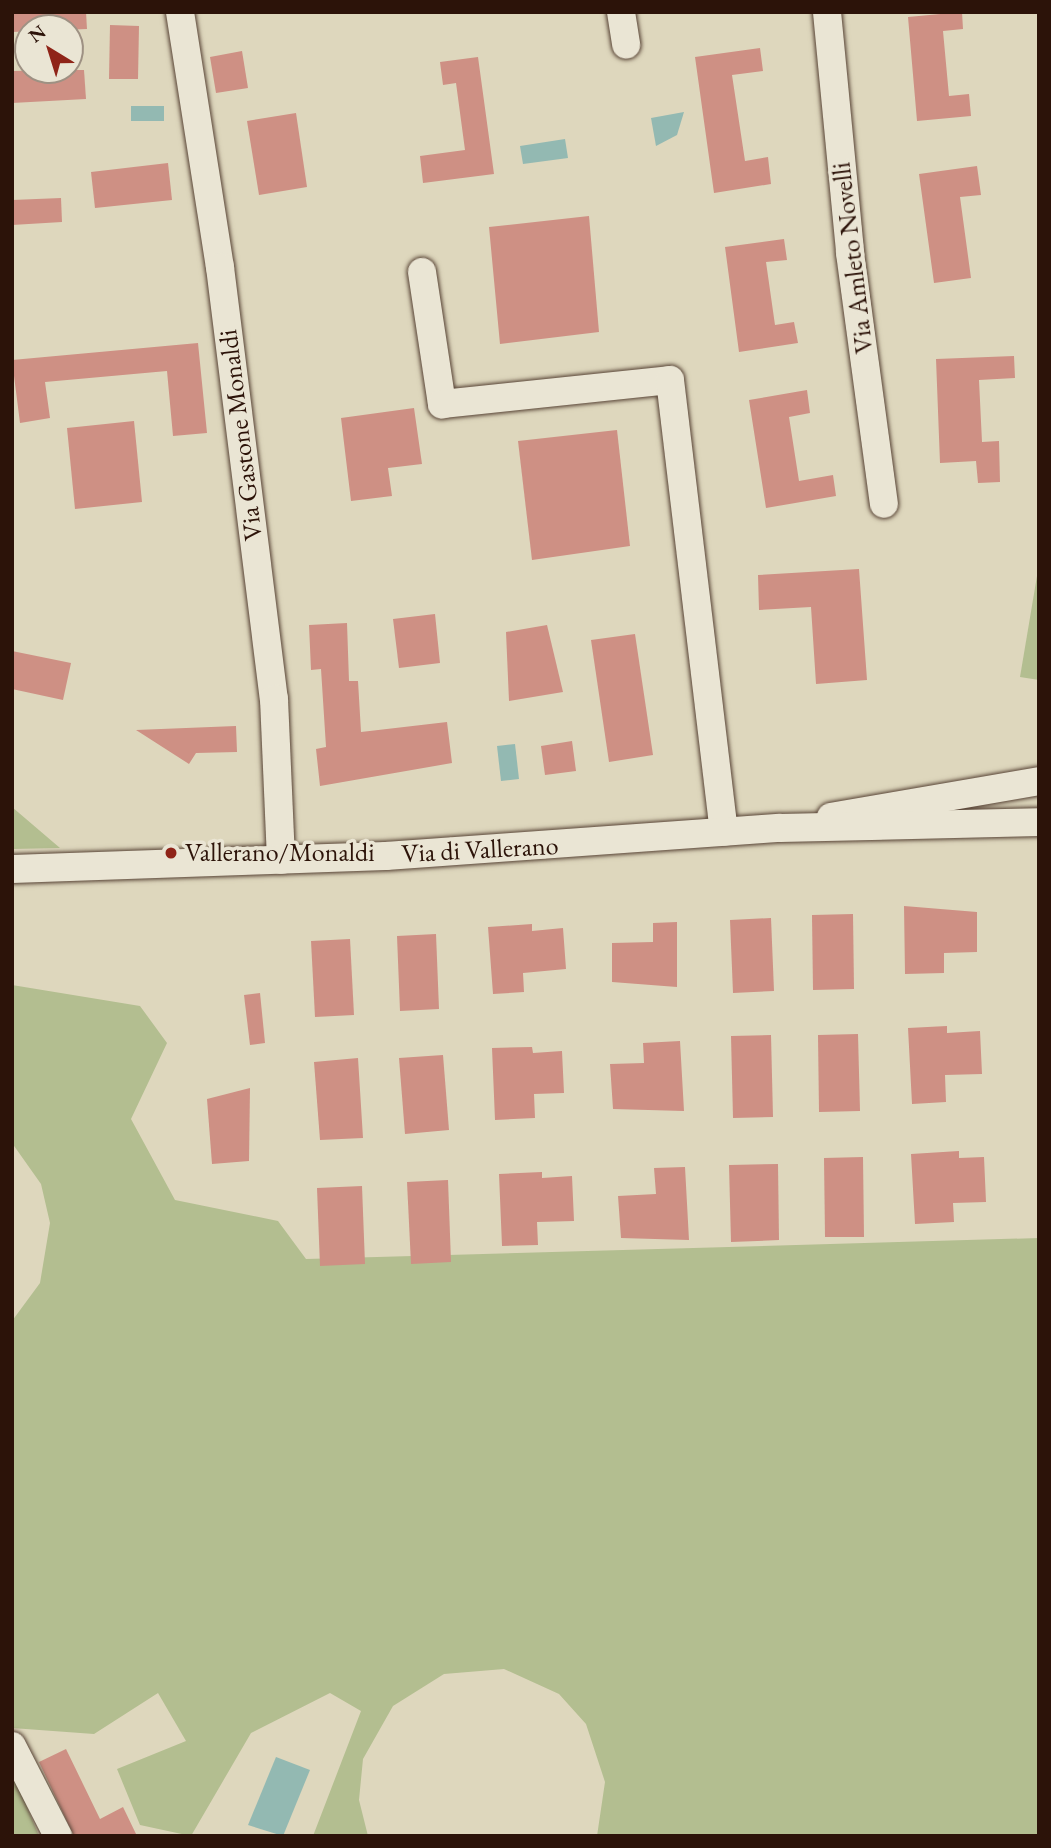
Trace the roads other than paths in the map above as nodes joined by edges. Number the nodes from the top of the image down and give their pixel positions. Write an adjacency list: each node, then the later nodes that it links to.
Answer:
1 (180, 12): 11 (street, Via Gastone Monaldi)
2 (621, 12): 4 (street)
3 (827, 12): 6 (street, Via Amleto Novelli)
4 (625, 46)
5 (422, 272): 10 (street)
6 (884, 504)
7 (1039, 781): 9 (street, Via di Vallerano)
8 (1039, 822): 9 (street, Via di Vallerano)
9 (780, 828): 10 (street, Via di Vallerano)
10 (724, 832): 11 (street, Via di Vallerano)
11 (281, 860): 12 (street, Via di Vallerano)
12 (12, 869)
13 (12, 1746): 14 (street)
14 (58, 1836)

